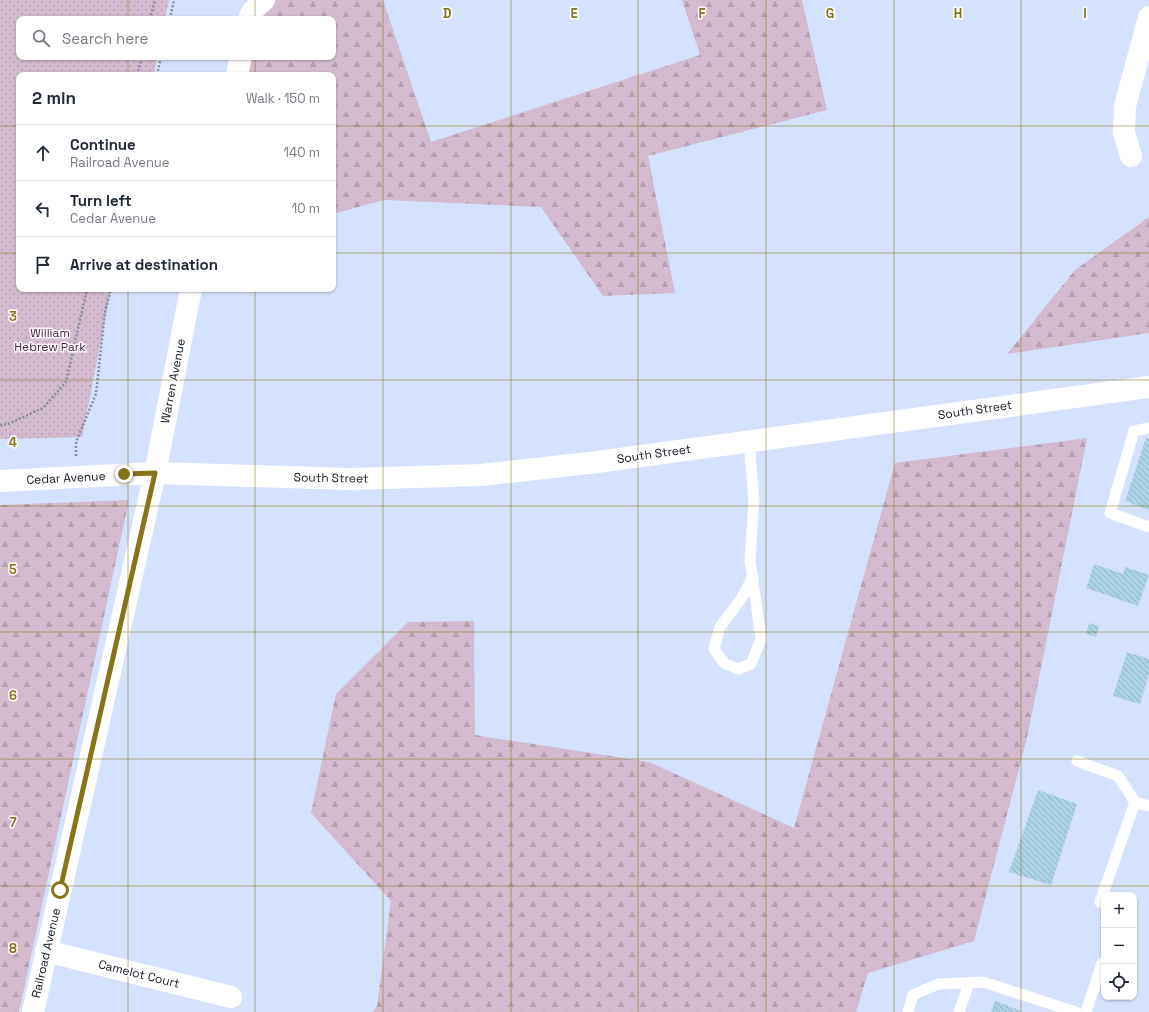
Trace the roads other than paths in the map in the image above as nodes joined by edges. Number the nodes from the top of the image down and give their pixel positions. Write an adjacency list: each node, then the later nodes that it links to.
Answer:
1 (264, 0): 2 (street)
2 (250, 16)
3 (1149, 16): 6 (street)
4 (240, 60): 5 (street)
5 (238, 72)
6 (1131, 156)
7 (191, 292): 11 (street, Warren Avenue)
8 (1149, 387): 10 (street, South Street)
9 (1149, 428): 13 (lane)
10 (749, 441): 11 (street, South Street); 14 (lane)
11 (155, 473): 12 (street, Cedar Avenue); 19 (street, Railroad Avenue)
12 (0, 481)
13 (1149, 527)
14 (753, 577): 14 (lane)
15 (1077, 761): 16 (lane)
16 (1135, 802): 17 (lane); 18 (lane)
17 (1149, 806)
18 (1100, 902)
19 (46, 951): 22 (street, Camelot Court); 23 (street, Railroad Avenue)
20 (1102, 964): 27 (lane)
21 (969, 983): 24 (lane); 25 (lane); 26 (lane)
22 (231, 997)
23 (33, 1012)
24 (908, 1012)
25 (959, 1012)
26 (1076, 1012)
27 (1086, 1012)

